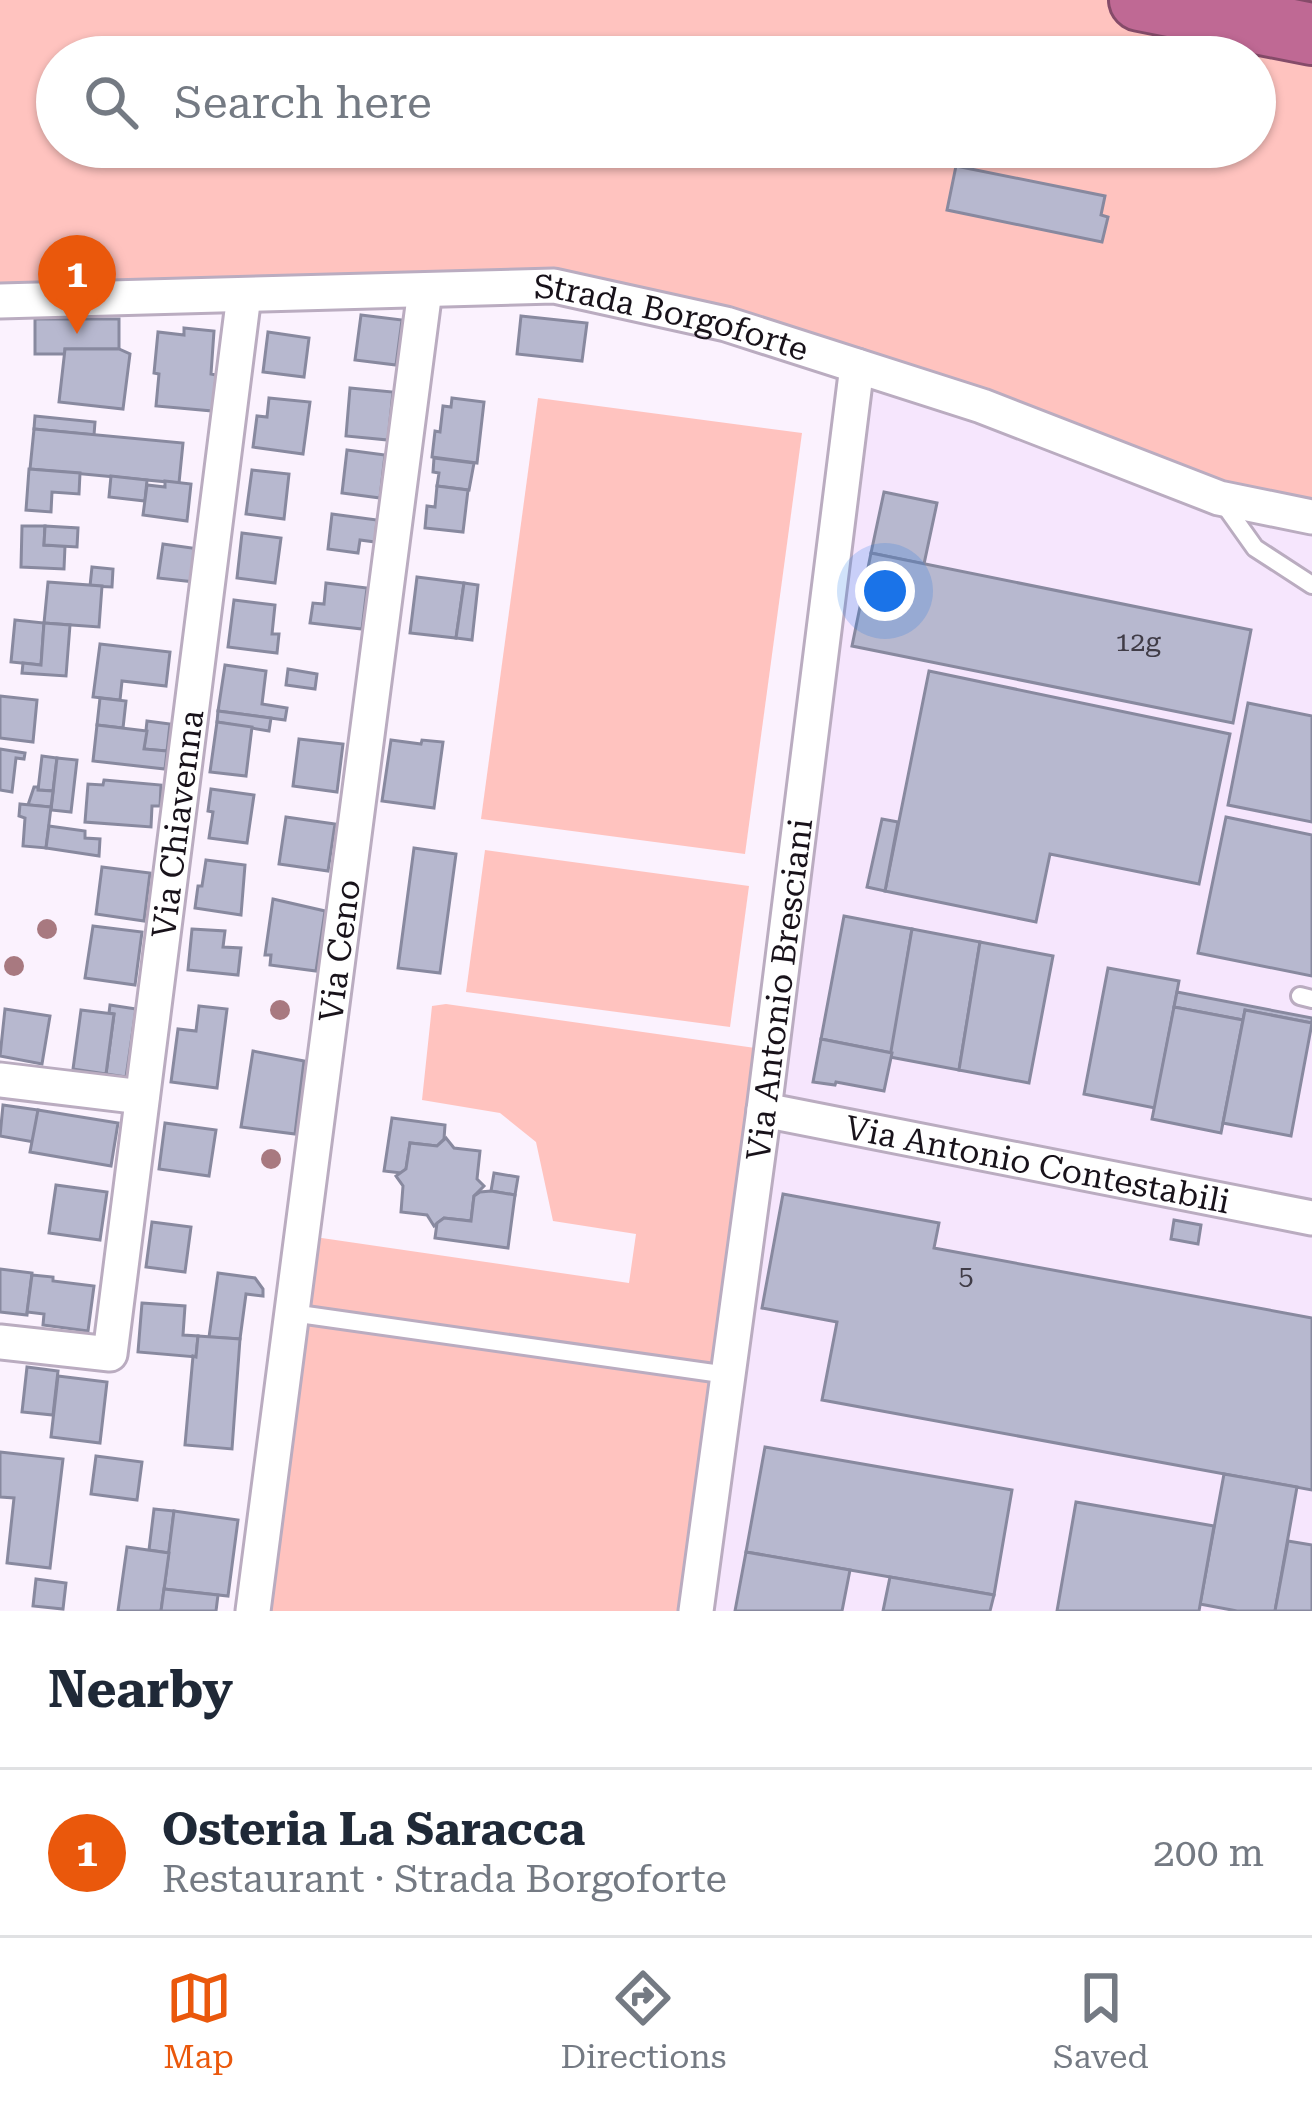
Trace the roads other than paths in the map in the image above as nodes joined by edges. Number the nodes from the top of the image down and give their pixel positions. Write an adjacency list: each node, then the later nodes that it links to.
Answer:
1 (1140, 0): 2 (highway)
2 (1312, 34)
3 (424, 290): 4 (street, Strada Borgoforte); 6 (street, Strada Borgoforte); 14 (street, Via Ceno)
4 (244, 295): 5 (street, Strada Borgoforte); 11 (street, Via Chiavenna)
5 (0, 301)
6 (857, 366): 7 (street, Strada Borgoforte); 12 (street, Via Antonio Bresciani)
7 (1219, 498): 8 (street, Strada Borgoforte); 9 (lane)
8 (1312, 518)
9 (1312, 585)
10 (0, 1080): 11 (street)
11 (142, 1097): 15 (street, Via Chiavenna)
12 (764, 1110): 13 (street, Via Antonio Contestabili); 16 (street, Via Antonio Bresciani)
13 (1312, 1218)
14 (292, 1312): 16 (lane); 17 (street, Via Ceno)
15 (0, 1342)
16 (728, 1375): 18 (street, Via Antonio Bresciani)
17 (253, 1611)
18 (696, 1611)

